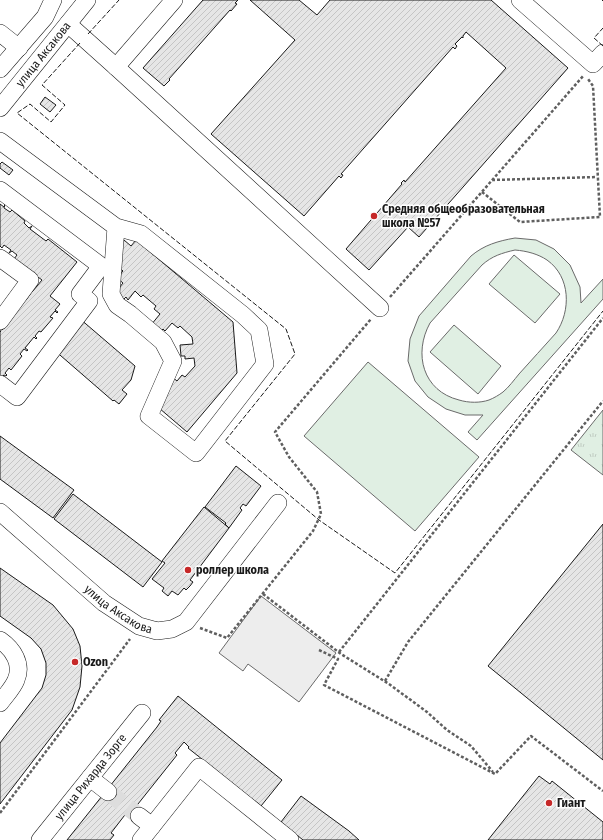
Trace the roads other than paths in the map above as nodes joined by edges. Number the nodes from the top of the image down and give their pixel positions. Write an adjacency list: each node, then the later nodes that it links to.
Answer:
1 (53, 0): 7 (street)
2 (87, 0): 5 (street, улица Аксакова)
3 (174, 0): 9 (street)
4 (520, 0): 8 (street)
5 (68, 24): 9 (street); 11 (street, улица Аксакова)
6 (0, 33): 7 (street)
7 (19, 48): 10 (street)
8 (603, 53)
9 (116, 67): 16 (street)
10 (0, 69)
11 (0, 108)
12 (0, 141): 14 (street)
13 (0, 190): 18 (street)
14 (116, 227): 14 (street)
15 (0, 258): 17 (street)
16 (380, 308)
17 (0, 321)
18 (0, 384)
19 (278, 504): 20 (street, улица Аксакова)
20 (0, 512)
21 (0, 640): 22 (street)
22 (0, 703)
23 (142, 713): 24 (street, улица Рихарда Зорге)
24 (90, 778): 25 (street); 26 (street, улица Рихарда Зорге)
25 (108, 792)
26 (40, 840)
27 (141, 840): 28 (street)
28 (290, 840)

